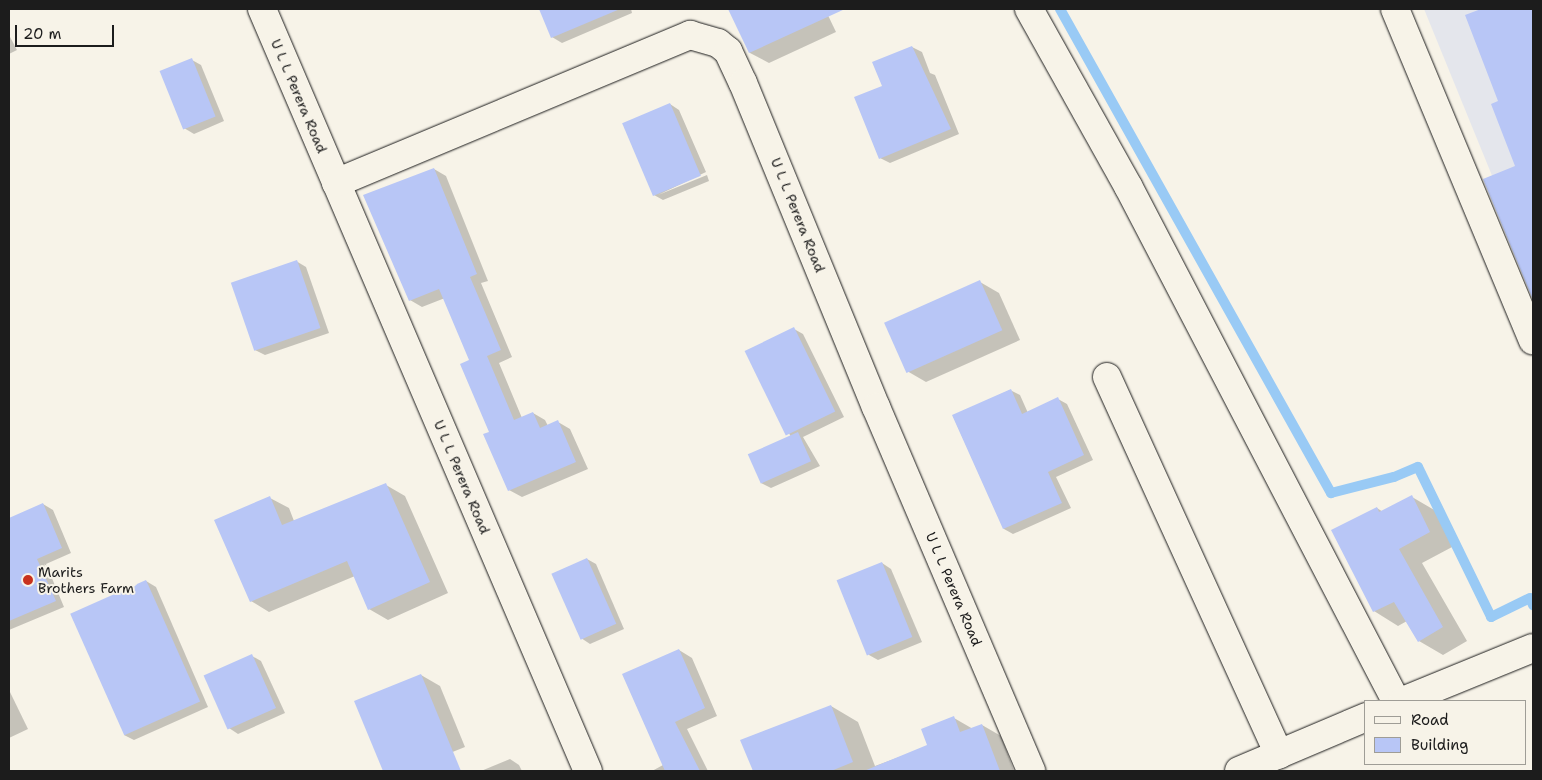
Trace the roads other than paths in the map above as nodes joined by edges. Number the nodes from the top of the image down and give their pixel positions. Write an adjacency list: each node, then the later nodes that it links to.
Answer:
1 (262, 9): 4 (street, U L L Perera Road)
2 (1029, 9): 8 (street)
3 (1395, 9): 5 (street)
4 (336, 182): 12 (street, U L L Perera Road); 13 (street, U L L Perera Road)
5 (1533, 340)
6 (1106, 377): 11 (street)
7 (1533, 648): 9 (street)
8 (1395, 700)
9 (1405, 700)
10 (1364, 718): 11 (street)
11 (1279, 755): 14 (street)
12 (588, 771)
13 (1031, 771)
14 (1239, 771)

